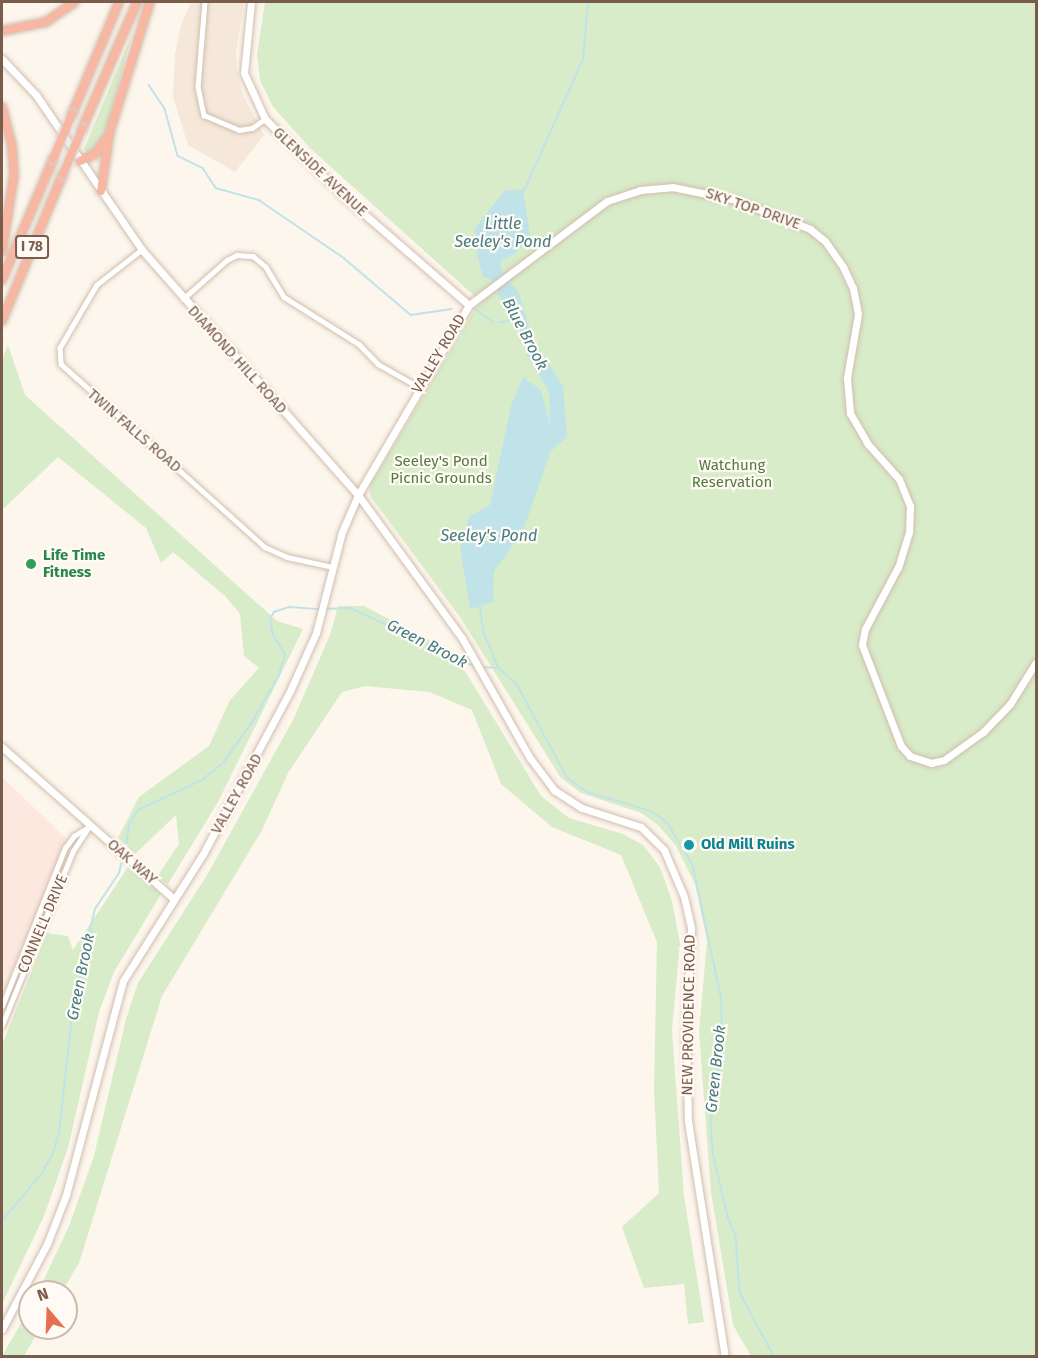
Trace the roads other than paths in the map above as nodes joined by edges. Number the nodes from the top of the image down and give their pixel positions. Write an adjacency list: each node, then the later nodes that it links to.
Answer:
1 (75, 2): 7 (highway)
2 (119, 2): 17 (highway, I 78, bridge)
3 (137, 2): 20 (highway, I 78, bridge)
4 (150, 2): 11 (highway)
5 (205, 2): 10 (street)
6 (251, 2): 10 (main road, GLENSIDE AVENUE)
7 (2, 31)
8 (2, 60): 12 (main road, DIAMOND HILL ROAD)
9 (2, 107): 15 (highway)
10 (265, 119): 19 (main road, GLENSIDE AVENUE)
11 (110, 130): 12 (highway); 13 (highway)
12 (80, 161): 13 (main road, DIAMOND HILL ROAD)
13 (101, 191): 14 (main road, DIAMOND HILL ROAD)
14 (142, 250): 18 (main road, DIAMOND HILL ROAD); 23 (street, TWIN FALLS ROAD)
15 (2, 251)
16 (505, 276): 19 (main road, VALLEY ROAD); 25 (main road, SKY TOP DRIVE)
17 (2, 280)
18 (183, 299): 21 (street); 22 (main road, DIAMOND HILL ROAD)
19 (469, 304): 21 (main road, VALLEY ROAD)
20 (2, 321)
21 (419, 387): 22 (main road, VALLEY ROAD)
22 (358, 495): 23 (main road, VALLEY ROAD); 24 (main road, DIAMOND HILL ROAD)
23 (333, 567): 28 (main road, VALLEY ROAD)
24 (474, 658): 32 (main road, NEW PROVIDENCE ROAD)
25 (1036, 662)
26 (2, 747): 27 (main road)
27 (89, 826): 28 (main road, OAK WAY); 29 (street, CONNELL DRIVE); 30 (street, CONNELL DRIVE)
28 (174, 899): 31 (main road, VALLEY ROAD)
29 (2, 1006)
30 (2, 1025)
31 (2, 1329)
32 (725, 1356)

